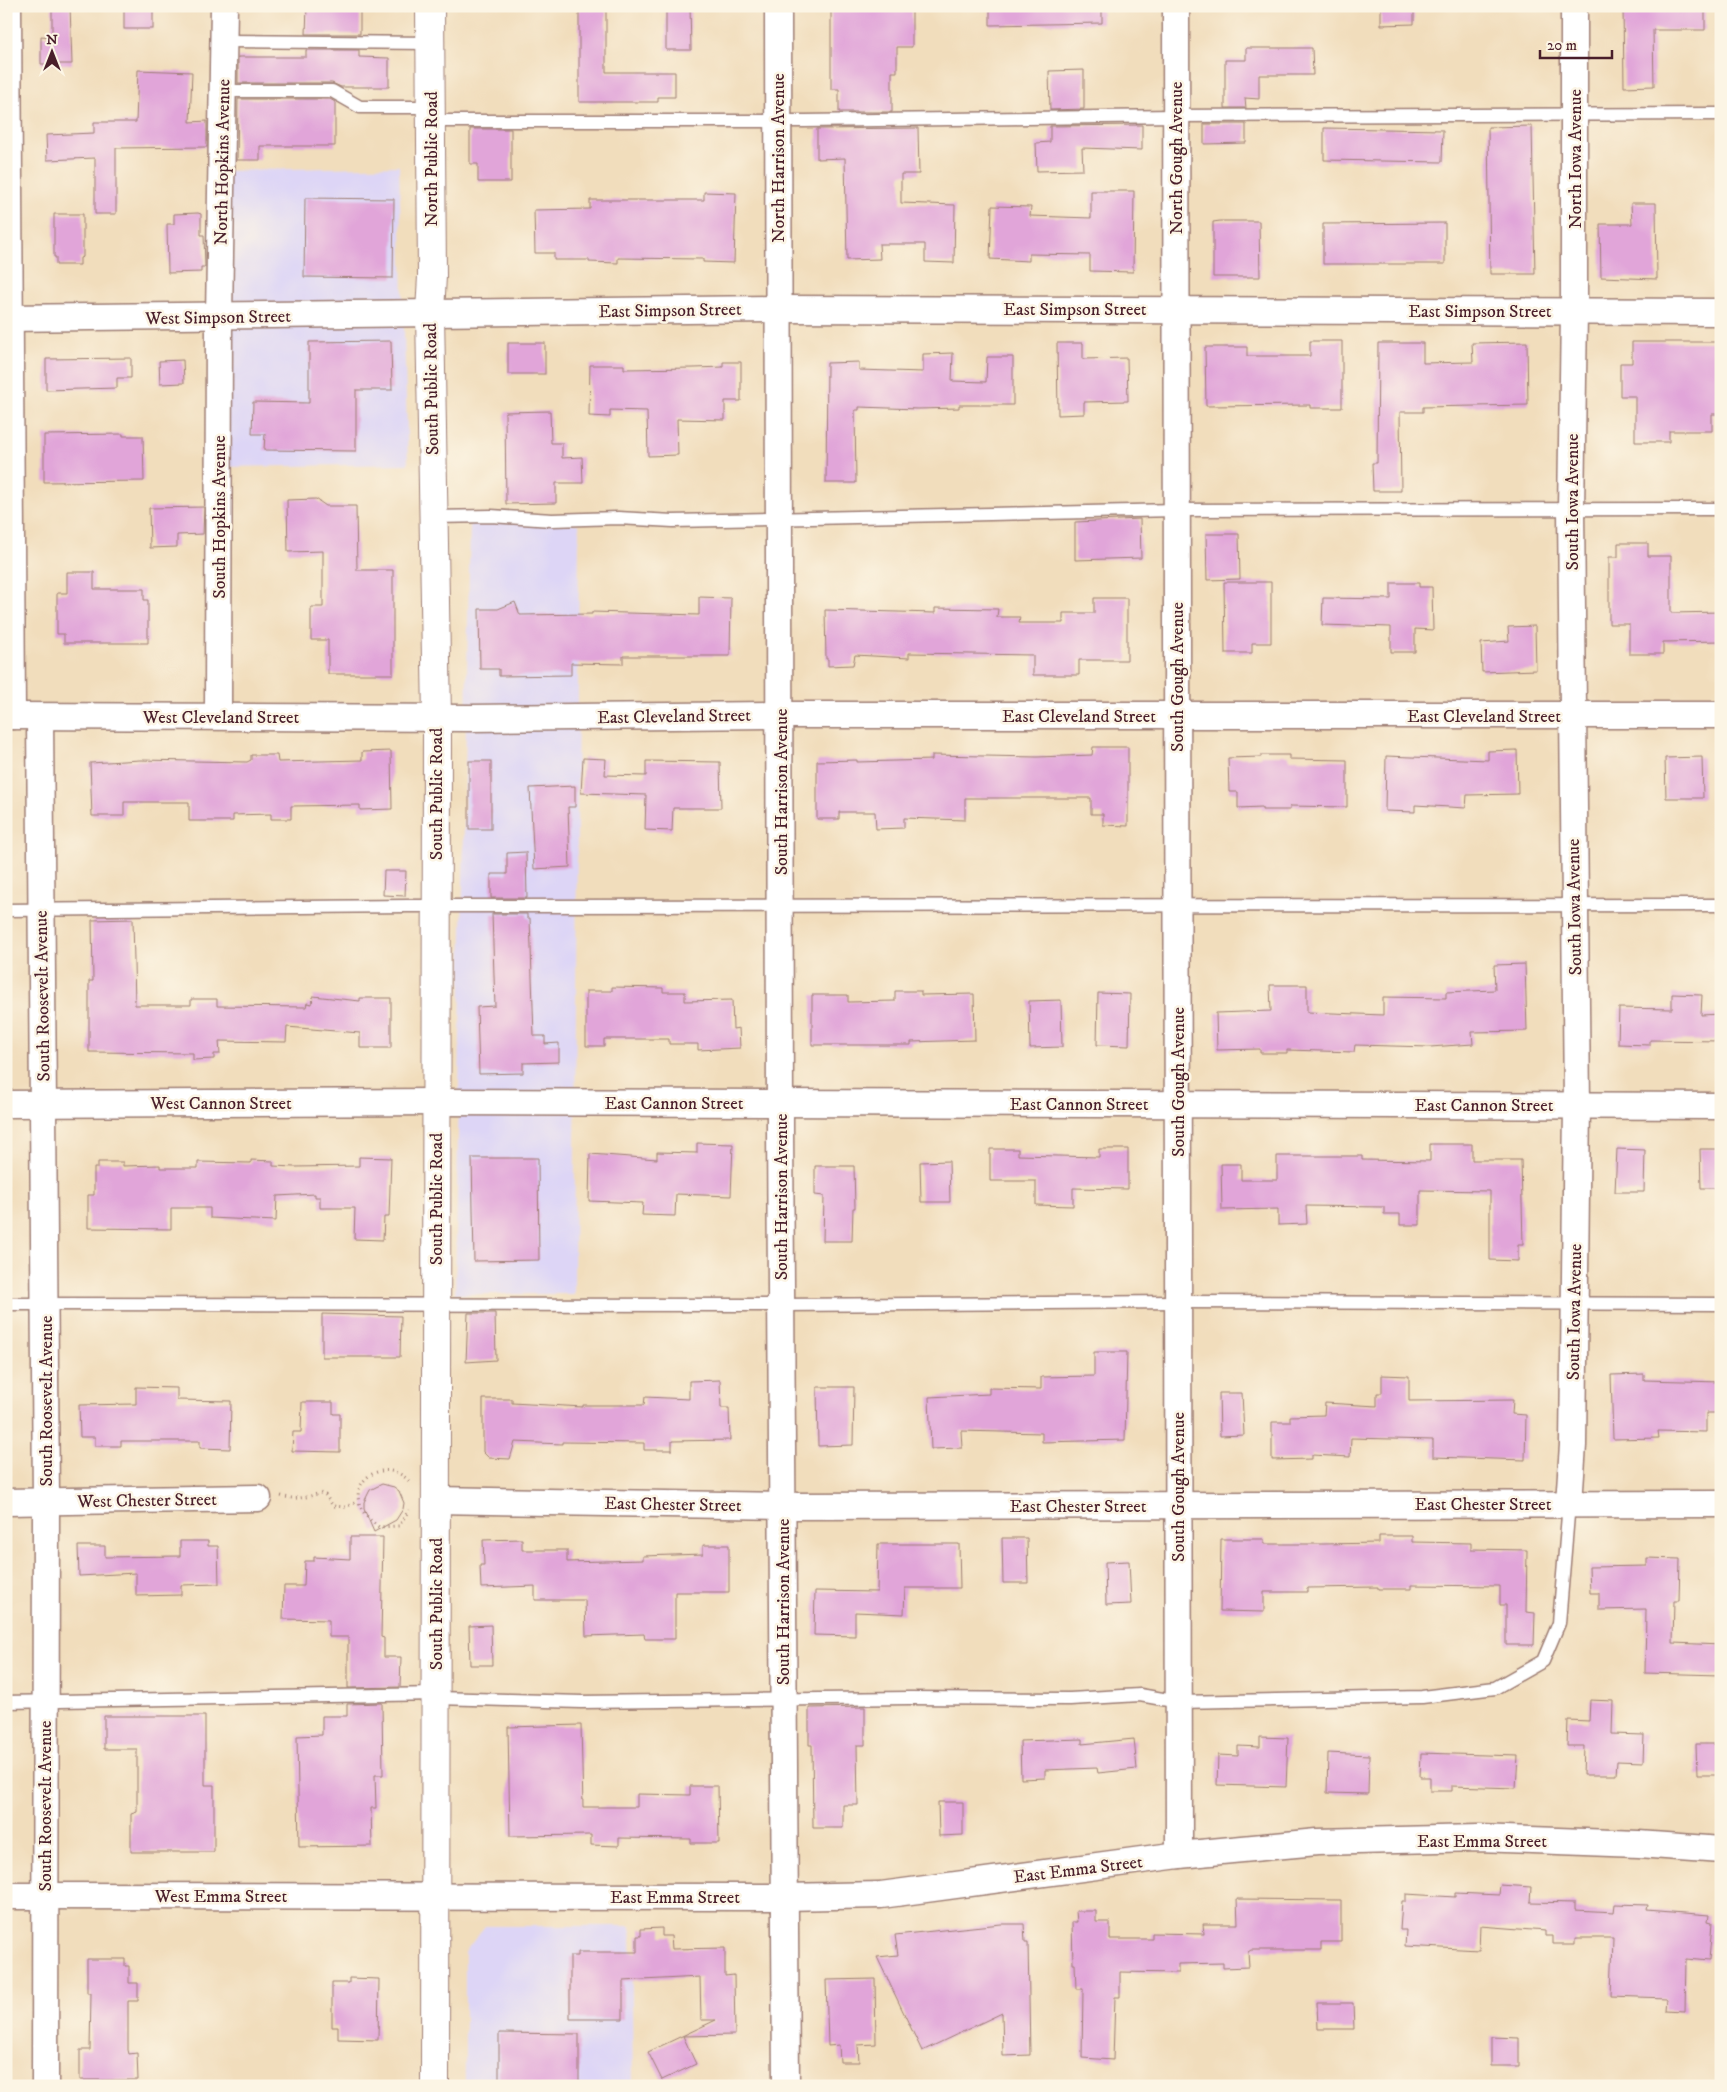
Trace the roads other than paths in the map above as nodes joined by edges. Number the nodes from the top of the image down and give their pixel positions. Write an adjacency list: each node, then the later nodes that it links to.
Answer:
1 (8, 6): 12 (street)
2 (224, 6): 7 (street, North Hopkins Avenue)
3 (430, 6): 8 (street, North Public Road)
4 (778, 6): 15 (street, North Harrison Avenue)
5 (1176, 6): 13 (street, North Gough Avenue)
6 (1574, 6): 14 (street, North Iowa Avenue)
7 (224, 41): 8 (lane); 9 (street, North Hopkins Avenue)
8 (430, 43): 10 (street, North Public Road)
9 (224, 91): 10 (lane); 21 (street, North Hopkins Avenue)
10 (430, 114): 15 (lane); 18 (street, North Public Road)
11 (1721, 114): 14 (lane)
12 (7, 115): 22 (street)
13 (1175, 116): 14 (lane); 15 (lane); 17 (street, North Gough Avenue)
14 (1575, 116): 19 (street, North Iowa Avenue)
15 (777, 121): 16 (street, North Harrison Avenue)
16 (778, 309): 17 (street, East Simpson Street); 18 (street, East Simpson Street); 28 (street, South Harrison Avenue)
17 (1176, 309): 19 (street, East Simpson Street); 25 (street, South Gough Avenue)
18 (430, 312): 21 (street, West Simpson Street); 27 (street, South Public Road)
19 (1574, 312): 20 (street, East Simpson Street); 26 (street, South Iowa Avenue)
20 (1721, 312)
21 (219, 317): 22 (street, West Simpson Street); 33 (street, South Hopkins Avenue)
22 (7, 318): 23 (street)
23 (8, 509): 31 (street)
24 (1721, 509): 26 (lane)
25 (1176, 510): 26 (lane); 28 (lane); 34 (street, South Gough Avenue)
26 (1571, 510): 35 (street, South Iowa Avenue)
27 (433, 517): 28 (lane); 36 (street, South Public Road)
28 (780, 520): 29 (street, South Harrison Avenue)
29 (781, 715): 34 (street, East Cleveland Street); 36 (street, East Cleveland Street); 41 (street, South Harrison Avenue)
30 (1721, 715): 35 (street, East Cleveland Street)
31 (9, 716): 32 (street, West Cleveland Street)
32 (40, 716): 33 (street, West Cleveland Street); 42 (street, South Roosevelt Avenue)
33 (218, 716): 36 (street, West Cleveland Street)
34 (1177, 716): 35 (street, East Cleveland Street); 40 (street, South Gough Avenue)
35 (1573, 716): 39 (street, South Iowa Avenue)
36 (436, 718): 38 (street, South Public Road)
37 (1721, 905): 39 (lane)
38 (436, 906): 41 (lane); 42 (lane); 44 (street, South Public Road)
39 (1573, 906): 40 (lane); 49 (street, South Iowa Avenue)
40 (1177, 907): 41 (lane); 48 (street, South Gough Avenue)
41 (781, 908): 45 (street, South Harrison Avenue)
42 (41, 909): 43 (lane); 47 (street, South Roosevelt Avenue)
43 (6, 910)
44 (436, 1102): 45 (street, East Cannon Street); 47 (street, West Cannon Street); 54 (street, South Public Road)
45 (780, 1103): 48 (street, East Cannon Street); 57 (street, South Harrison Avenue)
46 (6, 1104): 47 (street, West Cannon Street)
47 (44, 1104): 53 (street, South Roosevelt Avenue)
48 (1178, 1104): 49 (street, East Cannon Street); 51 (street, South Gough Avenue)
49 (1577, 1105): 50 (street, East Cannon Street); 55 (street, South Iowa Avenue)
50 (1721, 1106)
51 (1178, 1302): 55 (lane); 57 (lane); 64 (street, South Gough Avenue)
52 (6, 1304): 53 (lane)
53 (45, 1304): 54 (lane); 59 (street, South Roosevelt Avenue)
54 (435, 1304): 57 (lane); 61 (street, South Public Road)
55 (1574, 1304): 56 (lane); 62 (street, South Iowa Avenue)
56 (1721, 1304)
57 (782, 1305): 65 (street, South Harrison Avenue)
58 (266, 1497): 59 (street, West Chester Street)
59 (46, 1501): 60 (street, West Chester Street); 69 (street, South Roosevelt Avenue)
60 (6, 1502)
61 (423, 1503): 65 (street, East Chester Street); 66 (street, South Public Road)
62 (1569, 1503): 63 (street, East Chester Street); 64 (street, East Chester Street); 70 (lane)
63 (1721, 1504)
64 (1178, 1505): 65 (street, East Chester Street); 70 (street, South Gough Avenue)
65 (783, 1506): 67 (street, South Harrison Avenue)
66 (436, 1696): 67 (lane); 69 (lane); 75 (street, South Public Road)
67 (783, 1701): 70 (lane); 76 (street, South Harrison Avenue)
68 (6, 1702): 69 (lane)
69 (45, 1702): 74 (street, South Roosevelt Avenue)
70 (1179, 1702): 72 (street, South Gough Avenue)
71 (1721, 1850): 72 (street, East Emma Street)
72 (1179, 1855): 76 (street, East Emma Street)
73 (6, 1896): 74 (street, West Emma Street)
74 (44, 1896): 75 (street, West Emma Street); 77 (street, South Roosevelt Avenue)
75 (436, 1897): 76 (street, East Emma Street); 78 (street, South Public Road)
76 (785, 1898): 79 (street, South Harrison Avenue)
77 (45, 2086)
78 (435, 2086)
79 (786, 2086)

